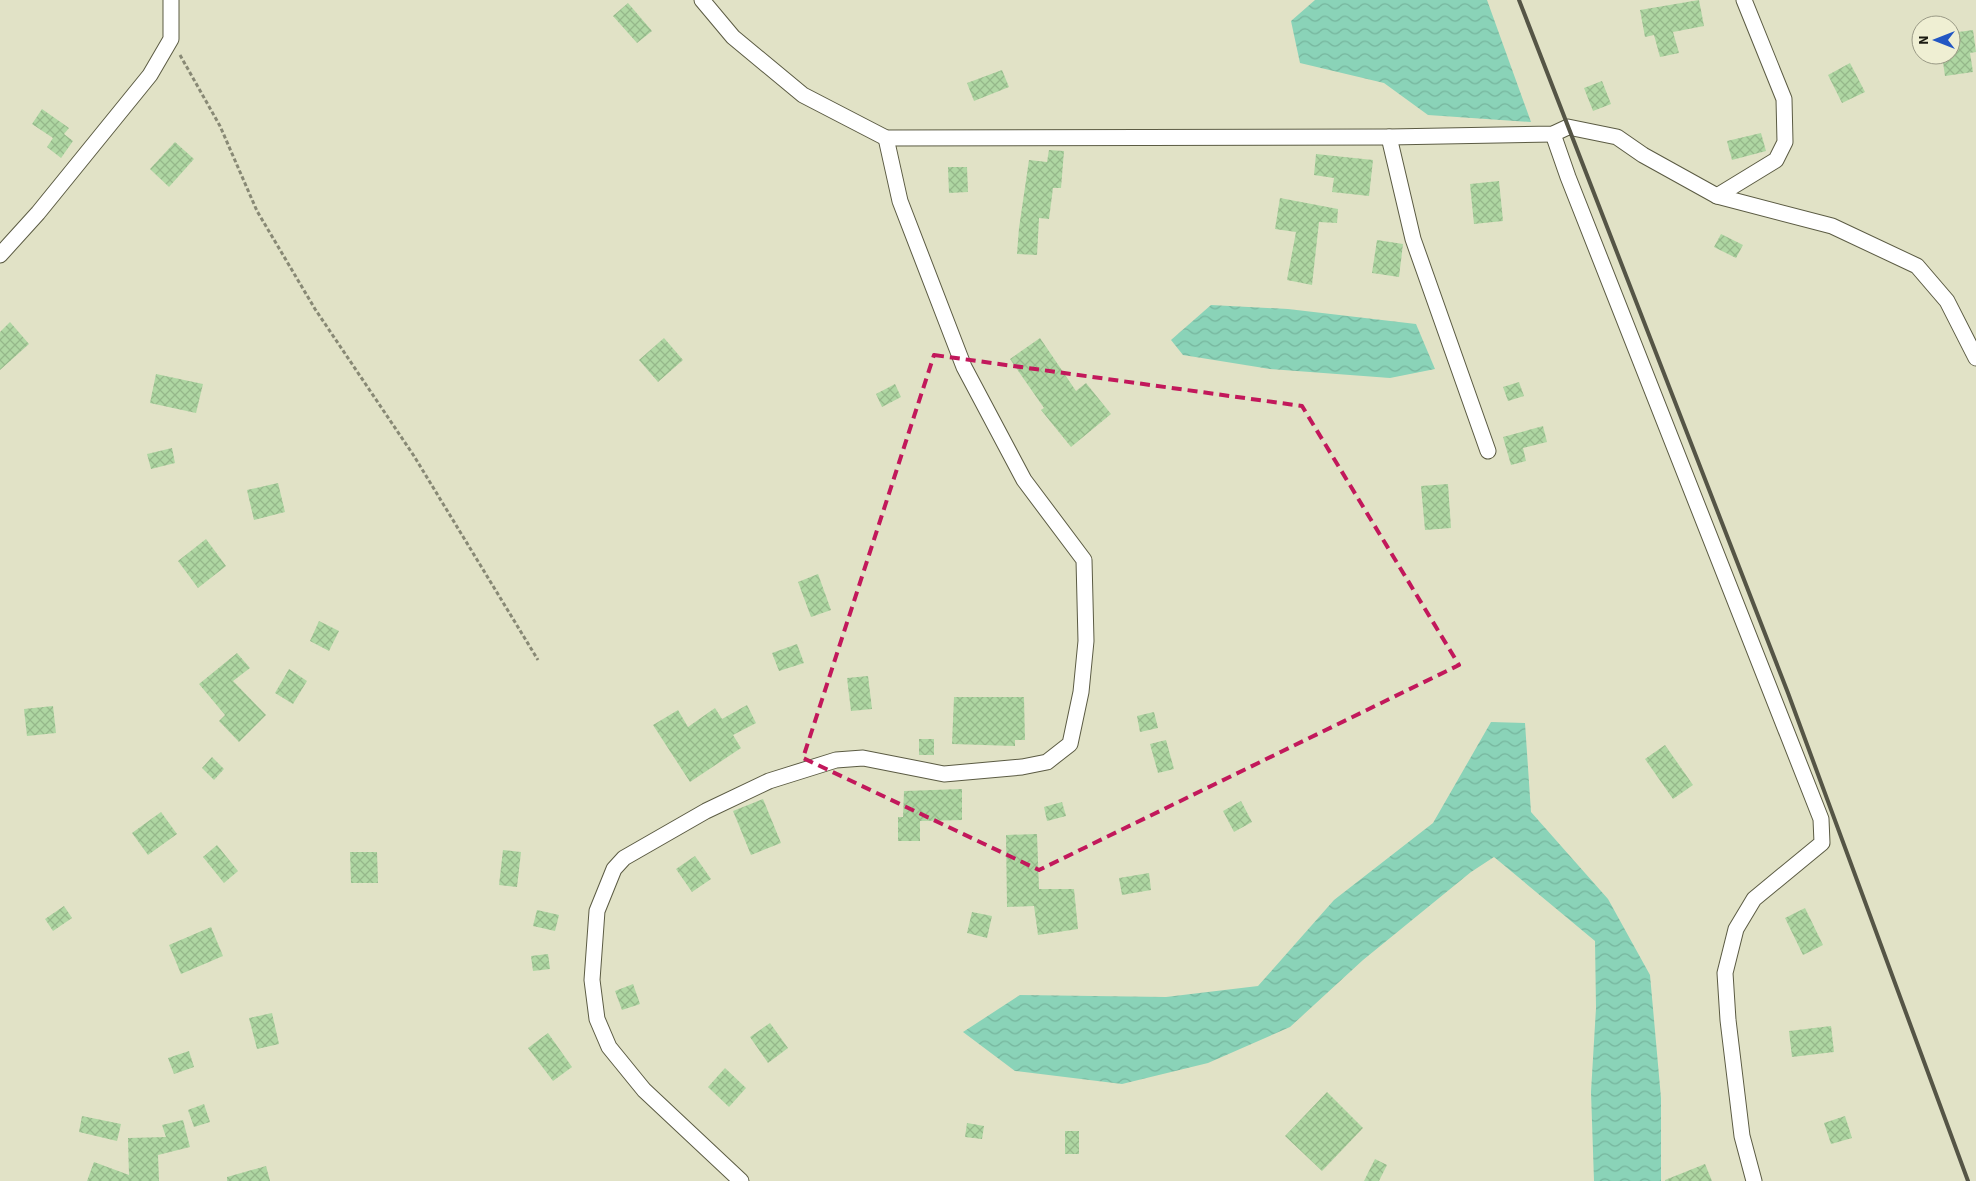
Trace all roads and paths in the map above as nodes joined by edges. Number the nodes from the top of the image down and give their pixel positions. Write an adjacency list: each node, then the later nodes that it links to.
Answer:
1 (172, 0): 4 (street)
2 (1744, 0): 8 (street)
3 (706, 3): 6 (street)
4 (172, 39): 9 (street); 12 (path)
5 (1553, 134): 7 (street); 8 (street); 14 (street)
6 (886, 138): 7 (street); 13 (street)
7 (1389, 138): 11 (street)
8 (1717, 196): 10 (street)
9 (0, 255)
10 (1976, 358)
11 (1488, 451)
12 (538, 660)
13 (741, 1181)
14 (1754, 1181)

